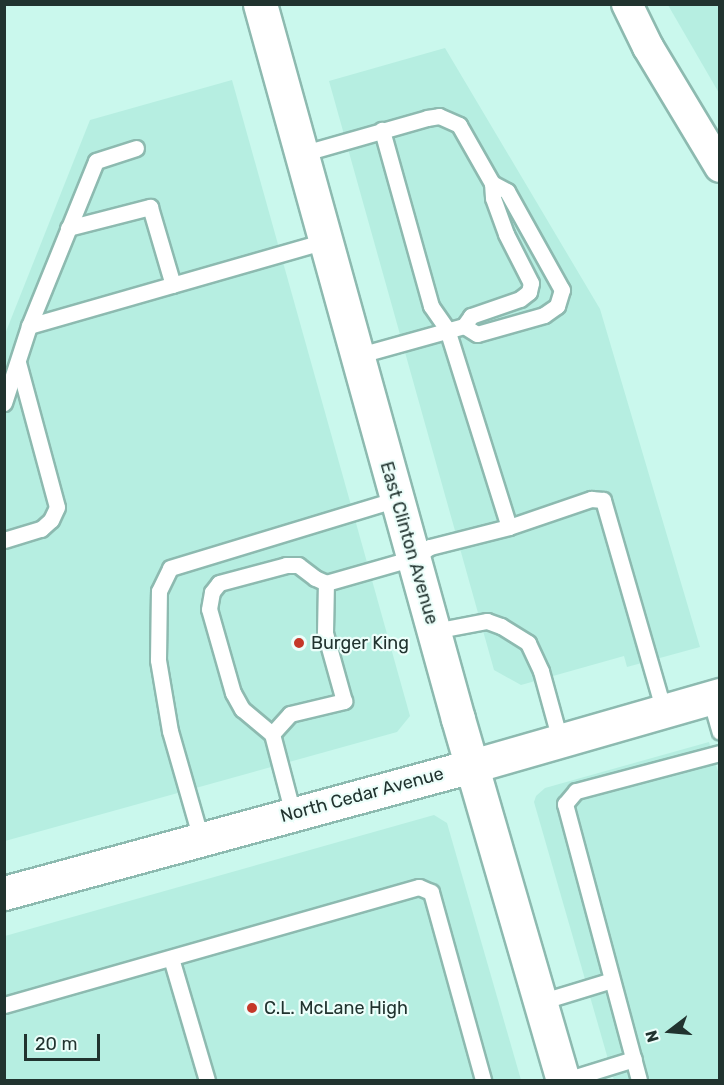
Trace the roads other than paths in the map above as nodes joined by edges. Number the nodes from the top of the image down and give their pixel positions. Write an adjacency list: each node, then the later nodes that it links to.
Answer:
1 (260, 4): 5 (main road, East Clinton Avenue)
2 (627, 4): 6 (street)
3 (382, 130): 5 (lane); 7 (lane); 13 (lane)
4 (136, 148): 8 (lane)
5 (301, 154): 9 (main road, East Clinton Avenue)
6 (720, 167)
7 (492, 183): 12 (lane); 12 (lane)
8 (68, 228): 10 (lane); 11 (lane)
9 (326, 241): 10 (lane); 14 (main road, East Clinton Avenue)
10 (172, 285): 11 (lane)
11 (29, 326): 15 (lane)
12 (464, 326): 13 (lane)
13 (447, 329): 14 (lane); 18 (lane)
14 (356, 356): 17 (main road, East Clinton Avenue)
15 (18, 362): 16 (lane); 19 (lane)
16 (4, 404)
17 (397, 499): 20 (main road, East Clinton Avenue); 31 (lane)
18 (509, 527): 20 (lane); 24 (lane)
19 (4, 540)
20 (414, 558): 21 (lane); 22 (main road, East Clinton Avenue)
21 (326, 583): 26 (lane); 26 (lane)
22 (434, 631): 27 (lane); 29 (main road, East Clinton Avenue)
23 (715, 697): 24 (main road, North Cedar Avenue); 25 (lane)
24 (664, 711): 27 (main road, North Cedar Avenue)
25 (720, 732)
26 (272, 734): 30 (lane)
27 (561, 740): 29 (main road, North Cedar Avenue)
28 (720, 753): 34 (lane)
29 (472, 766): 30 (main road, North Cedar Avenue); 35 (main road, East Clinton Avenue)
30 (293, 814): 31 (main road, North Cedar Avenue)
31 (201, 839): 32 (main road, North Cedar Avenue)
32 (4, 892)
33 (171, 958): 36 (lane); 38 (lane); 39 (lane)
34 (612, 980): 35 (lane); 37 (lane)
35 (540, 1002): 40 (main road, East Clinton Avenue)
36 (4, 1005)
37 (633, 1059): 40 (lane); 41 (lane)
38 (207, 1080)
39 (483, 1080)
40 (564, 1080)
41 (639, 1080)

